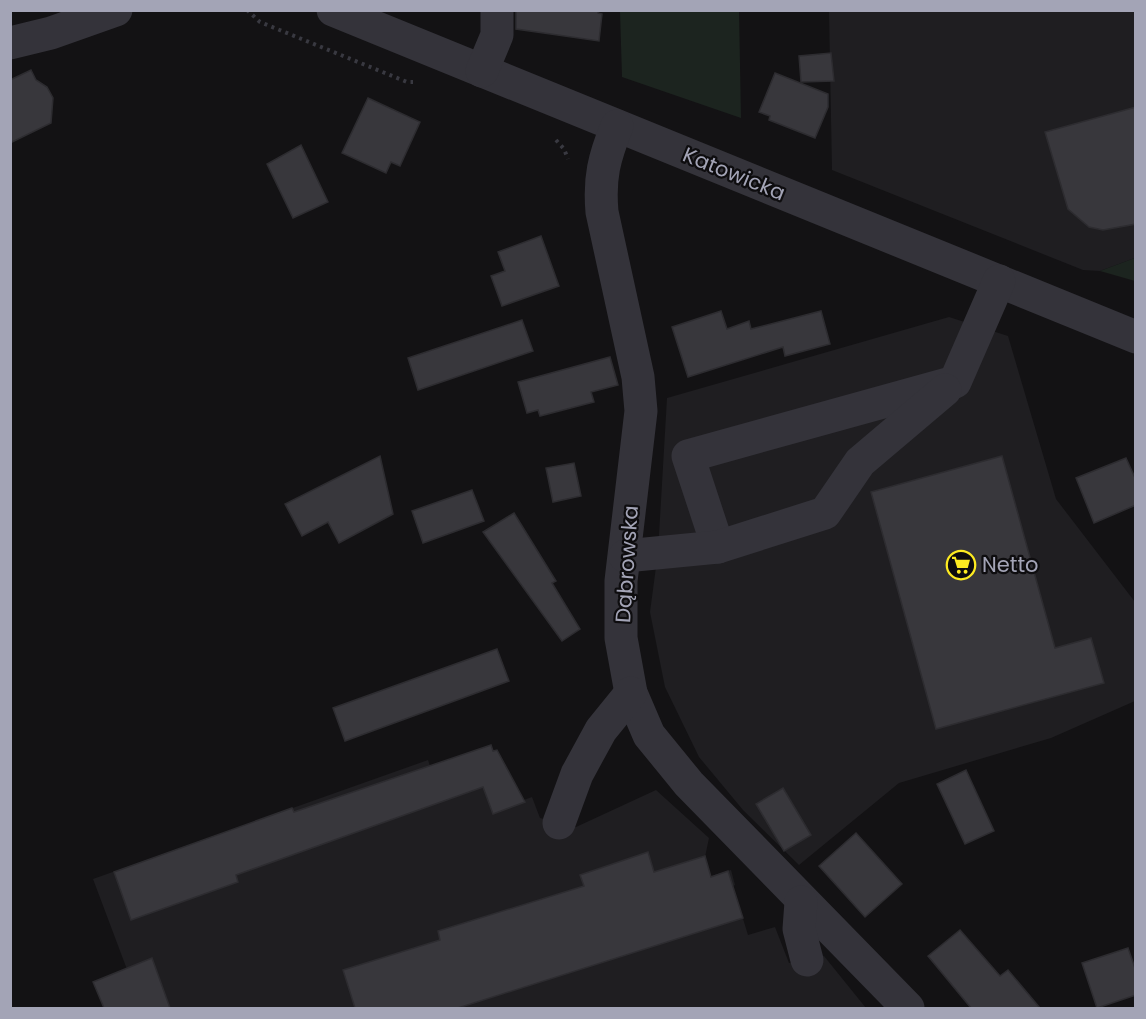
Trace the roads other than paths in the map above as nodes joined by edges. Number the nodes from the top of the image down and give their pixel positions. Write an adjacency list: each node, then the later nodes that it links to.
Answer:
1 (116, 10): 4 (street)
2 (333, 10): 5 (street, Katowicka)
3 (497, 10): 5 (street)
4 (10, 43)
5 (482, 71): 6 (street, Katowicka)
6 (617, 126): 7 (street, Katowicka); 11 (street, Dąbrowska)
7 (999, 281): 8 (street, Katowicka); 9 (street)
8 (1136, 337)
9 (955, 382): 10 (street); 10 (street)
10 (718, 547): 11 (street)
11 (625, 556): 12 (street, Dąbrowska)
12 (631, 693): 13 (street); 14 (street, Dąbrowska)
13 (558, 823)
14 (801, 902): 15 (street); 16 (street, Dąbrowska)
15 (807, 960)
16 (908, 1008)

